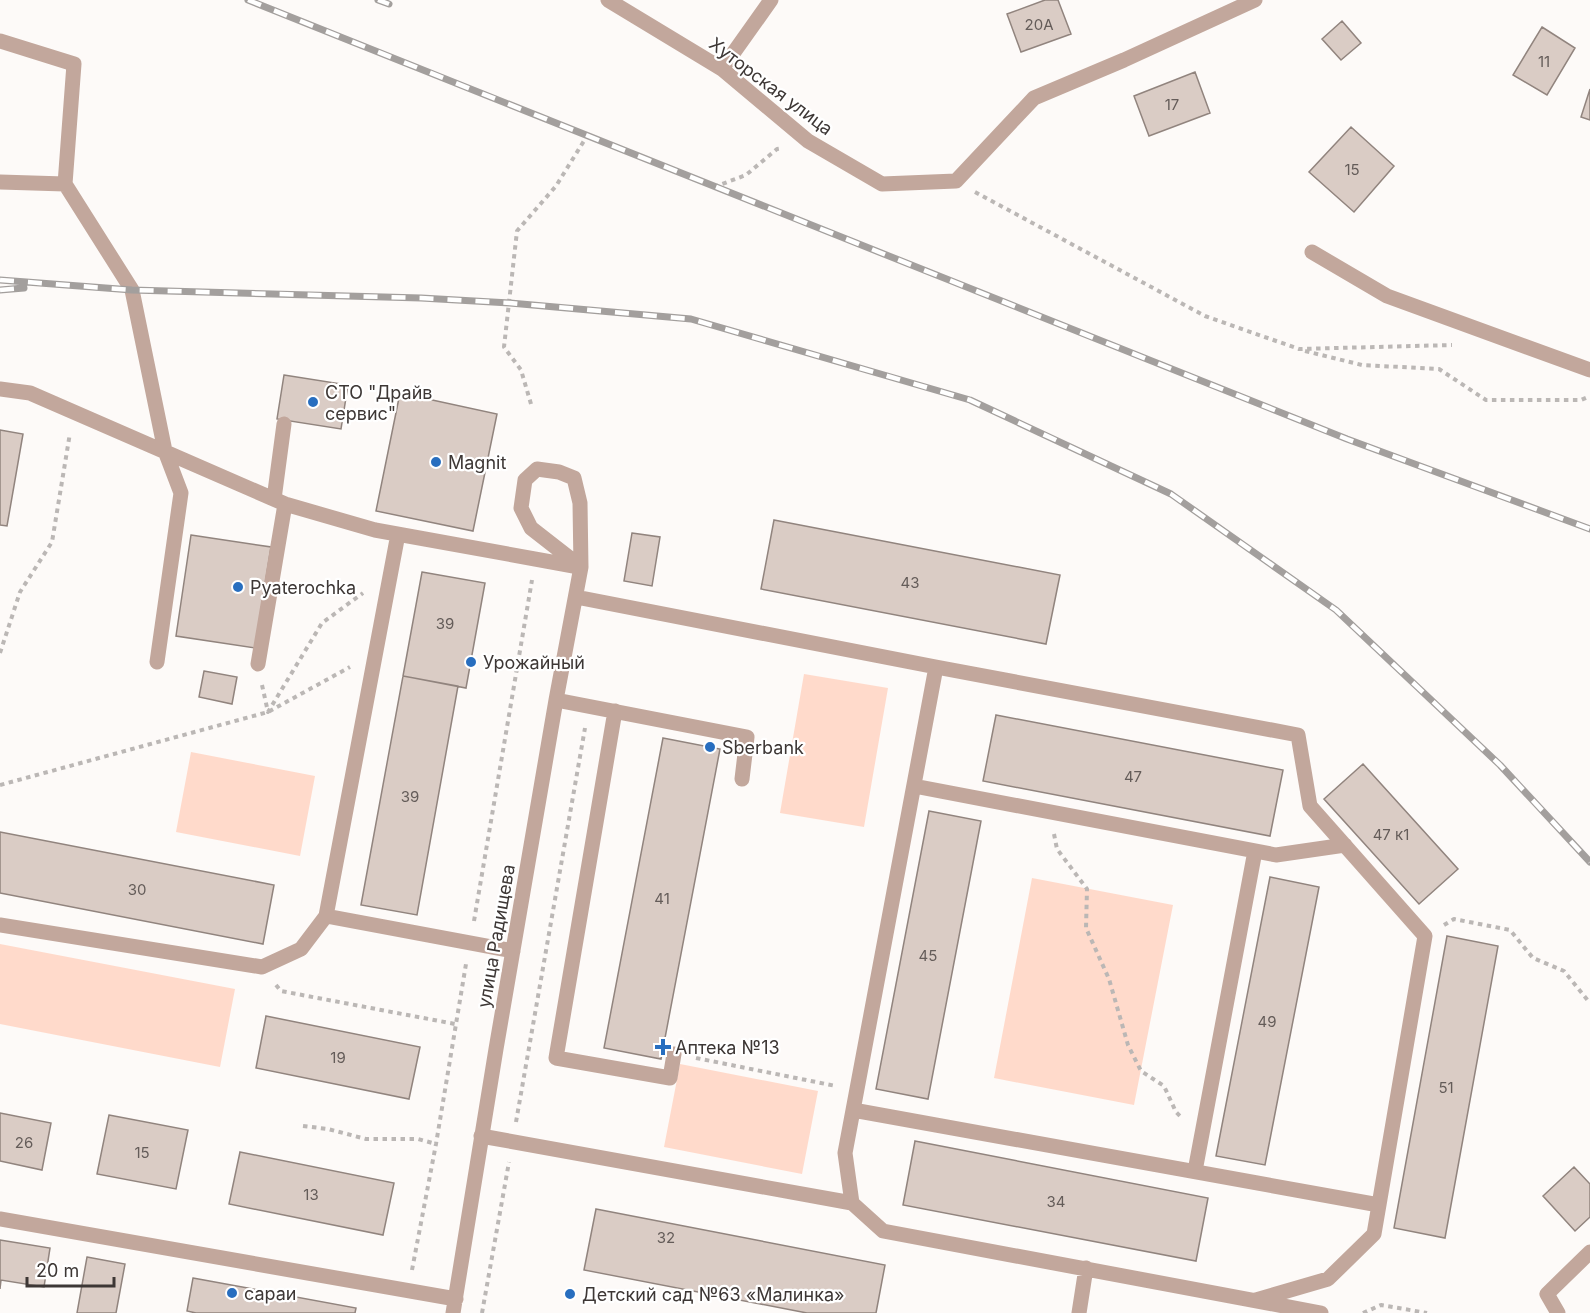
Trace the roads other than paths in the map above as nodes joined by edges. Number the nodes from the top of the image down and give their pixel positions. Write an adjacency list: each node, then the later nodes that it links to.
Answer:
1 (608, 0): 5 (street, Хуторская улица)
2 (771, 0): 5 (street)
3 (1255, 0): 5 (street, Хуторская улица)
4 (0, 41): 7 (street)
5 (722, 69)
6 (0, 182): 7 (street)
7 (65, 184): 12 (street)
8 (1312, 252): 9 (street)
9 (1590, 370)
10 (0, 388): 12 (street)
11 (284, 424): 13 (street)
12 (165, 451): 13 (street); 17 (street)
13 (280, 502): 14 (street); 18 (street)
14 (398, 534): 15 (street); 26 (street)
15 (582, 567): 15 (street, улица Радищева); 16 (street, улица Радищева)
16 (576, 597): 19 (street); 20 (street, улица Радищева)
17 (157, 662)
18 (258, 664)
19 (936, 668): 23 (street); 24 (street)
20 (556, 700): 21 (street); 28 (street, улица Радищева)
21 (615, 711): 22 (street); 29 (street)
22 (742, 779)
23 (914, 786): 25 (street); 30 (street)
24 (1345, 845): 25 (street); 34 (street)
25 (1255, 851): 32 (street)
26 (326, 916): 27 (street); 28 (street)
27 (0, 925)
28 (513, 951): 31 (street, улица Радищева)
29 (674, 1054)
30 (853, 1110): 32 (street); 33 (street)
31 (481, 1136): 33 (street); 39 (street, улица Радищева)
32 (1195, 1171): 34 (street)
33 (852, 1203): 37 (street)
34 (1379, 1205): 38 (street)
35 (0, 1219): 39 (street)
36 (1590, 1252): 42 (street)
37 (1086, 1268): 38 (street); 40 (street)
38 (1256, 1300): 41 (street)
39 (455, 1306)
40 (1078, 1313)
41 (1321, 1313)
42 (1557, 1313)

